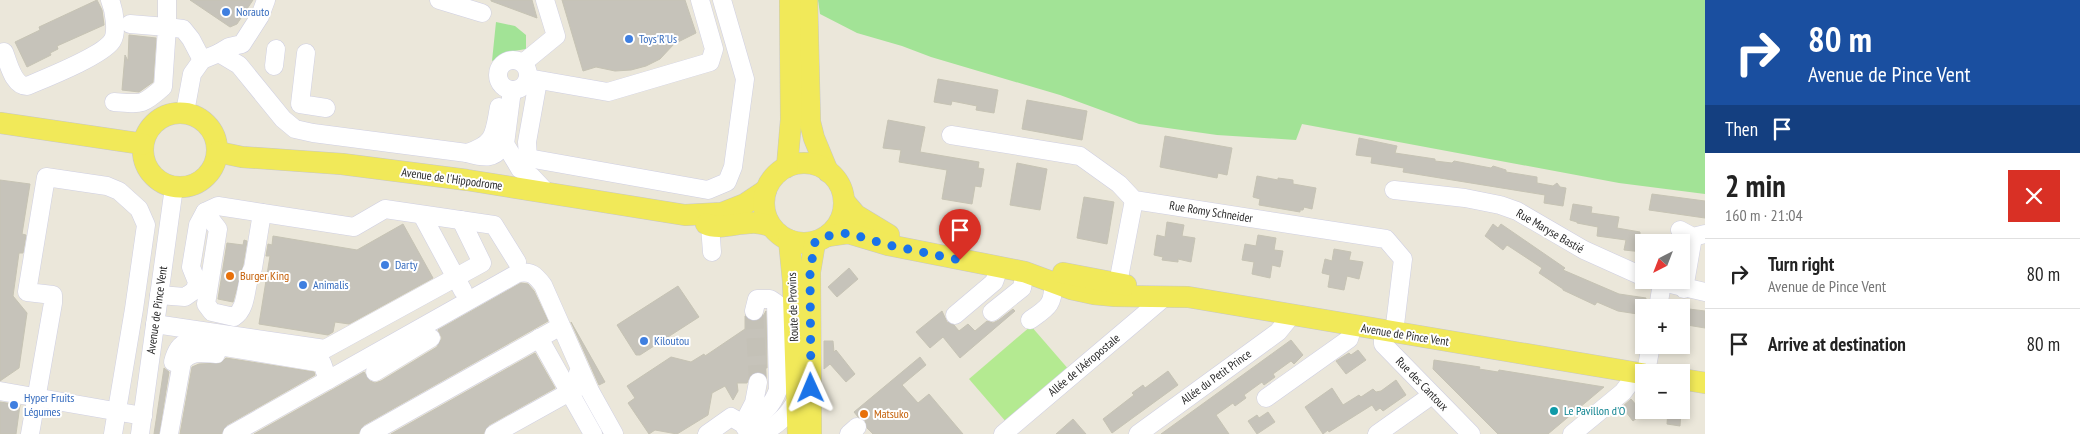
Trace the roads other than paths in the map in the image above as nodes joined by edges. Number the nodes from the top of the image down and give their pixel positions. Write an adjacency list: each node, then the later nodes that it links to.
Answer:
1 (110, 0): 13 (street)
2 (167, 0): 12 (street)
3 (266, 0): 14 (street)
4 (439, 0): 10 (street)
5 (545, 0): 17 (street)
6 (700, 0): 17 (street)
7 (722, 0): 17 (street)
8 (790, 0): 28 (main road)
9 (807, 0): 29 (main road)
10 (482, 13)
11 (130, 24): 12 (street)
12 (167, 27): 16 (street); 19 (street)
13 (0, 53)
14 (219, 53): 16 (street); 27 (street)
15 (306, 53): 20 (street)
16 (202, 60): 21 (street)
17 (530, 74): 18 (street); 18 (street)
18 (507, 88): 25 (street); 27 (street)
19 (114, 102)
20 (326, 108)
21 (185, 112): 24 (main road); 26 (main road)
22 (0, 123): 24 (main road)
23 (951, 135): 34 (street)
24 (143, 144): 30 (main road)
25 (505, 144): 27 (street); 33 (street)
26 (218, 152): 30 (main road); 33 (main road, Avenue de l'Hippodrome)
27 (468, 153)
28 (787, 167): 29 (main road); 31 (main road)
29 (828, 172): 35 (main road)
30 (174, 187): 58 (street, Avenue de Pince Vent)
31 (766, 190): 39 (main road, Avenue de l'Hippodrome); 42 (main road)
32 (1394, 190): 52 (street, Rue Maryse Bastié)
33 (548, 194): 39 (main road, Avenue de l'Hippodrome)
34 (1134, 200): 54 (street); 68 (street, Rue Romy Schneider)
35 (844, 201): 44 (main road); 47 (main road, Avenue de Pince Vent)
36 (205, 212): 37 (street); 37 (street); 58 (street)
37 (262, 213): 38 (street)
38 (422, 215): 40 (street); 56 (street)
39 (685, 215): 41 (main road, Avenue de l'Hippodrome)
40 (461, 220): 49 (street); 56 (street)
41 (710, 226): 42 (main road, Avenue de l'Hippodrome); 48 (street)
42 (771, 226): 45 (main road)
43 (1692, 234): 46 (street)
44 (821, 239): 45 (main road); 47 (main road, Avenue de Pince Vent); 101 (main road, Route de Provins)
45 (789, 240): 83 (main road, Route de Provins)
46 (1690, 248)
47 (920, 250): 50 (main road, Avenue de Pince Vent)
48 (712, 252)
49 (518, 262): 56 (street); 67 (street)
50 (999, 268): 51 (main road, Avenue de Pince Vent); 62 (street)
51 (1025, 272): 53 (main road, Avenue de Pince Vent); 54 (main road, Avenue de Pince Vent); 61 (street)
52 (1635, 272)
53 (1053, 283): 59 (main road, Avenue de Pince Vent); 64 (street)
54 (1118, 283): 59 (main road, Avenue de Pince Vent)
55 (1689, 289): 57 (street)
56 (462, 290): 65 (street); 67 (street); 67 (street); 75 (street); 92 (street)
57 (1705, 292)
58 (159, 294): 65 (street, Avenue de Pince Vent)
59 (1166, 296): 63 (main road, Avenue de Pince Vent); 102 (street, Allée de l'Aéropostale)
60 (754, 311): 86 (street)
61 (992, 312)
62 (955, 315)
63 (1291, 316): 66 (main road, Avenue de Pince Vent); 103 (street, Allée du Petit Prince)
64 (1030, 320)
65 (155, 324): 85 (street, Avenue de Pince Vent)
66 (1353, 326): 68 (main road, Avenue de Pince Vent); 82 (street)
67 (552, 331): 94 (street); 95 (street); 96 (street); 97 (street)
68 (1388, 332): 73 (main road, Avenue de Pince Vent); 80 (street, Rue des Cantoux)
69 (431, 338): 72 (street)
70 (219, 346): 71 (street); 75 (street); 91 (street)
71 (172, 362)
72 (375, 372)
73 (1635, 372)
74 (1635, 378): 106 (street)
75 (328, 380): 93 (street)
76 (1690, 380): 78 (main road)
77 (758, 382): 86 (street)
78 (1705, 383)
79 (0, 390): 81 (street)
80 (1432, 395): 104 (street); 105 (street, Rue des Cantoux)
81 (36, 398): 84 (street); 84 (street); 88 (street)
82 (1266, 398)
83 (796, 400): 87 (street); 100 (main road, Route de Provins)
84 (118, 411): 85 (street); 89 (street)
85 (143, 416): 90 (street, Avenue de Pince Vent)
86 (746, 429): 98 (street)
87 (774, 430): 99 (street)
88 (30, 434)
89 (113, 434)
90 (140, 434)
91 (169, 434)
92 (223, 434)
93 (232, 434)
94 (369, 434)
95 (494, 434)
96 (593, 434)
97 (614, 434)
98 (707, 434)
99 (760, 434)
100 (798, 434)
101 (812, 434)
102 (1003, 434)
103 (1138, 434)
104 (1377, 434)
105 (1471, 434)
106 (1572, 434)

